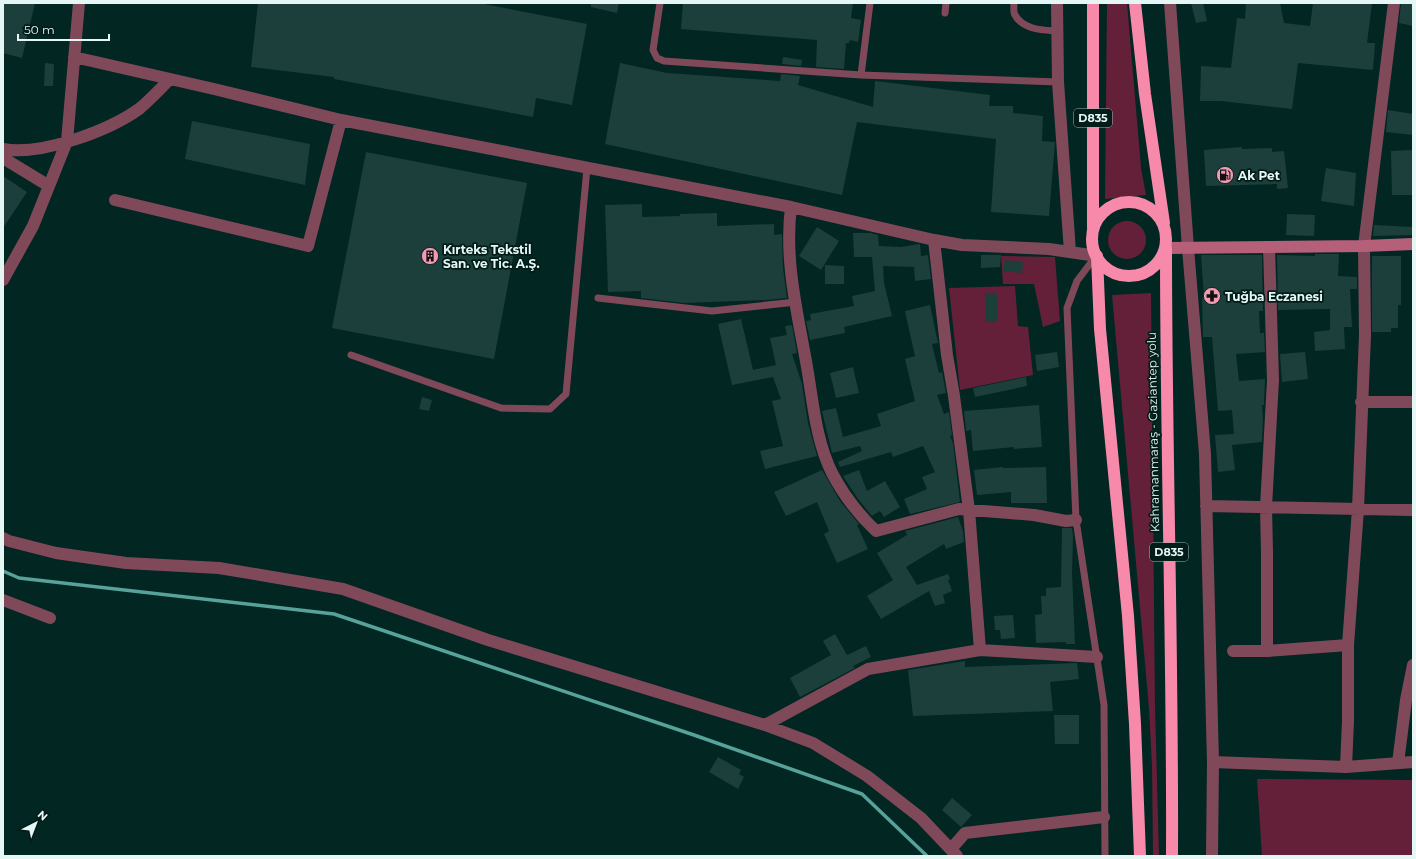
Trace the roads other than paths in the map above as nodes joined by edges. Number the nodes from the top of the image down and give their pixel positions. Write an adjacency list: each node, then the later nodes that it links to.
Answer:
1 (78, 3): 13 (street)
2 (660, 3): 14 (lane)
3 (870, 3): 14 (lane)
4 (946, 3): 11 (lane)
5 (1014, 3): 12 (lane)
6 (1057, 3): 12 (street)
7 (1093, 3): 26 (highway, D835)
8 (1135, 3): 25 (highway)
9 (1170, 3): 32 (street)
10 (1394, 3): 29 (street)
11 (945, 13)
12 (1057, 32): 16 (street)
13 (74, 57): 15 (street); 18 (street)
14 (861, 75): 16 (lane)
15 (170, 79): 17 (street); 18 (street)
16 (1058, 82): 33 (street)
17 (341, 120): 21 (street); 23 (street)
18 (67, 141): 19 (street); 22 (street)
19 (3, 149)
20 (3, 158): 22 (street)
21 (587, 168): 24 (street); 38 (lane)
22 (49, 186): 35 (street)
23 (116, 200)
24 (792, 208): 27 (street); 37 (street)
25 (1164, 226): 26 (highway); 31 (highway)
26 (1093, 232): 34 (highway)
27 (934, 240): 33 (street); 44 (street)
28 (1413, 244): 29 (street)
29 (1364, 246): 30 (street); 39 (street)
30 (1269, 247): 32 (street); 42 (street)
31 (1166, 248): 32 (street); 34 (highway); 65 (highway, Kahramanmaraş - Gaziantep yolu / D835)
32 (1188, 248): 41 (street)
33 (1070, 252): 34 (street)
34 (1097, 256): 46 (lane); 64 (highway)
35 (3, 280)
36 (598, 298): 37 (lane)
37 (796, 302): 44 (street)
38 (351, 355)
39 (1361, 402): 40 (street); 43 (street)
40 (1413, 402)
41 (1206, 506): 42 (street); 57 (street)
42 (1266, 507): 43 (street); 53 (street)
43 (1358, 509): 45 (street); 50 (street)
44 (969, 510): 46 (street); 51 (street)
45 (1413, 510)
46 (1076, 520): 54 (lane)
47 (3, 538): 56 (street)
48 (3, 600): 49 (street)
49 (50, 618)
50 (1348, 644): 53 (street); 60 (street)
51 (980, 650): 54 (street); 56 (street)
52 (1233, 651): 53 (street)
53 (1267, 651)
54 (1097, 657): 61 (lane)
55 (1413, 665): 59 (street)
56 (765, 725): 62 (street)
57 (1213, 762): 60 (street); 66 (street)
58 (1413, 762): 59 (street)
59 (1398, 763): 60 (street)
60 (1346, 768)
61 (1104, 817): 62 (street); 63 (lane)
62 (954, 852)
63 (1105, 856)
64 (1140, 856)
65 (1172, 856)
66 (1212, 856)

